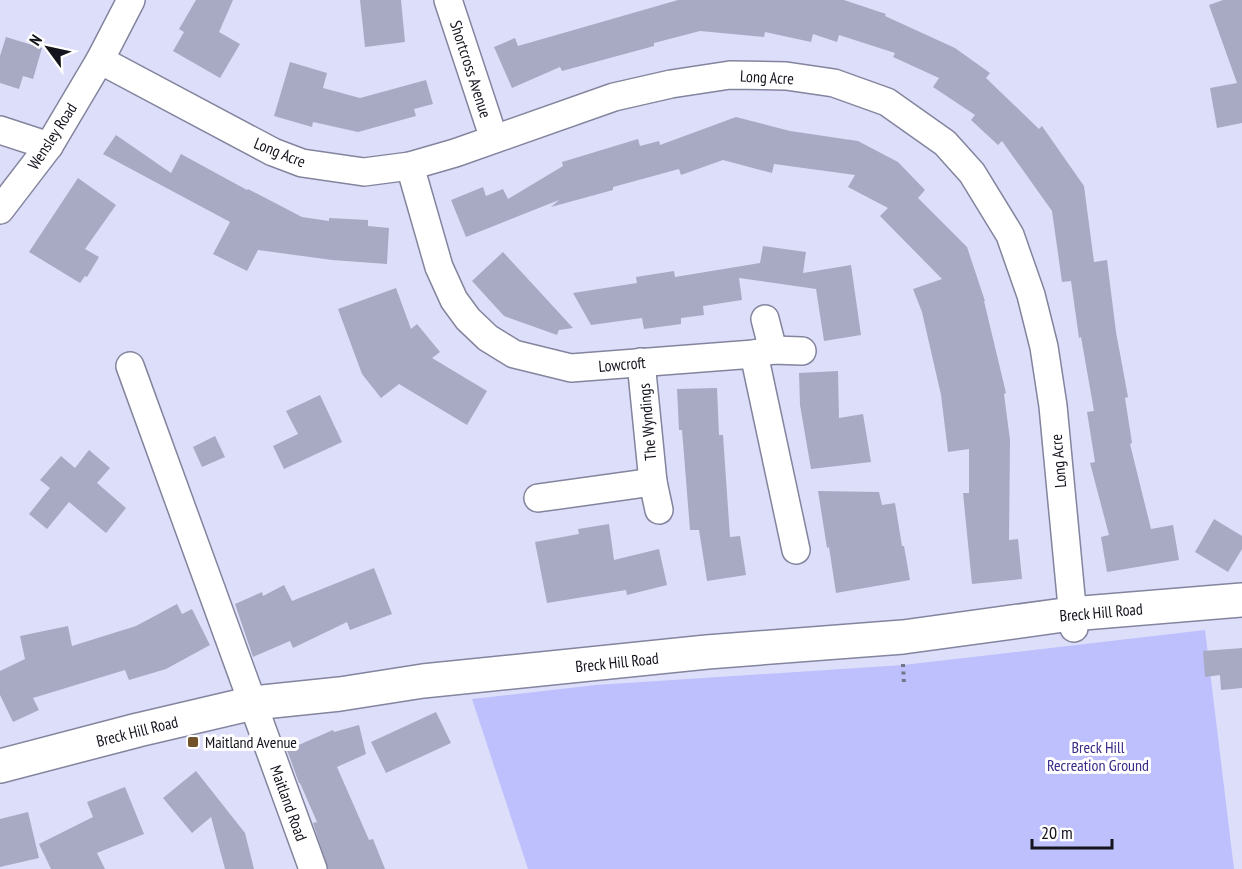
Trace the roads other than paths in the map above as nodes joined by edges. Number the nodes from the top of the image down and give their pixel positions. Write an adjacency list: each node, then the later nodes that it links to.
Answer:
1 (131, 0): 3 (street, Wensley Road)
2 (448, 0): 5 (street, Shortcross Avenue)
3 (100, 60): 6 (street, Wensley Road); 7 (street, Long Acre)
4 (0, 130): 6 (street)
5 (494, 139): 7 (street, Long Acre); 19 (street, Long Acre)
6 (49, 146): 8 (street, Wensley Road)
7 (410, 166): 12 (street, Lowcroft)
8 (0, 210)
9 (765, 319): 11 (street)
10 (802, 351): 11 (street, Lowcroft)
11 (764, 352): 12 (street, Lowcroft); 17 (street)
12 (641, 362): 14 (street, The Wyndings)
13 (129, 366): 20 (street)
14 (653, 482): 15 (street, The Wyndings); 16 (street, The Wyndings)
15 (538, 498)
16 (659, 510)
17 (796, 550)
18 (1242, 600): 19 (street, Breck Hill Road)
19 (1073, 621): 20 (street, Breck Hill Road)
20 (253, 703): 21 (street, Breck Hill Road); 22 (street, Maitland Road)
21 (0, 766)
22 (312, 869)

